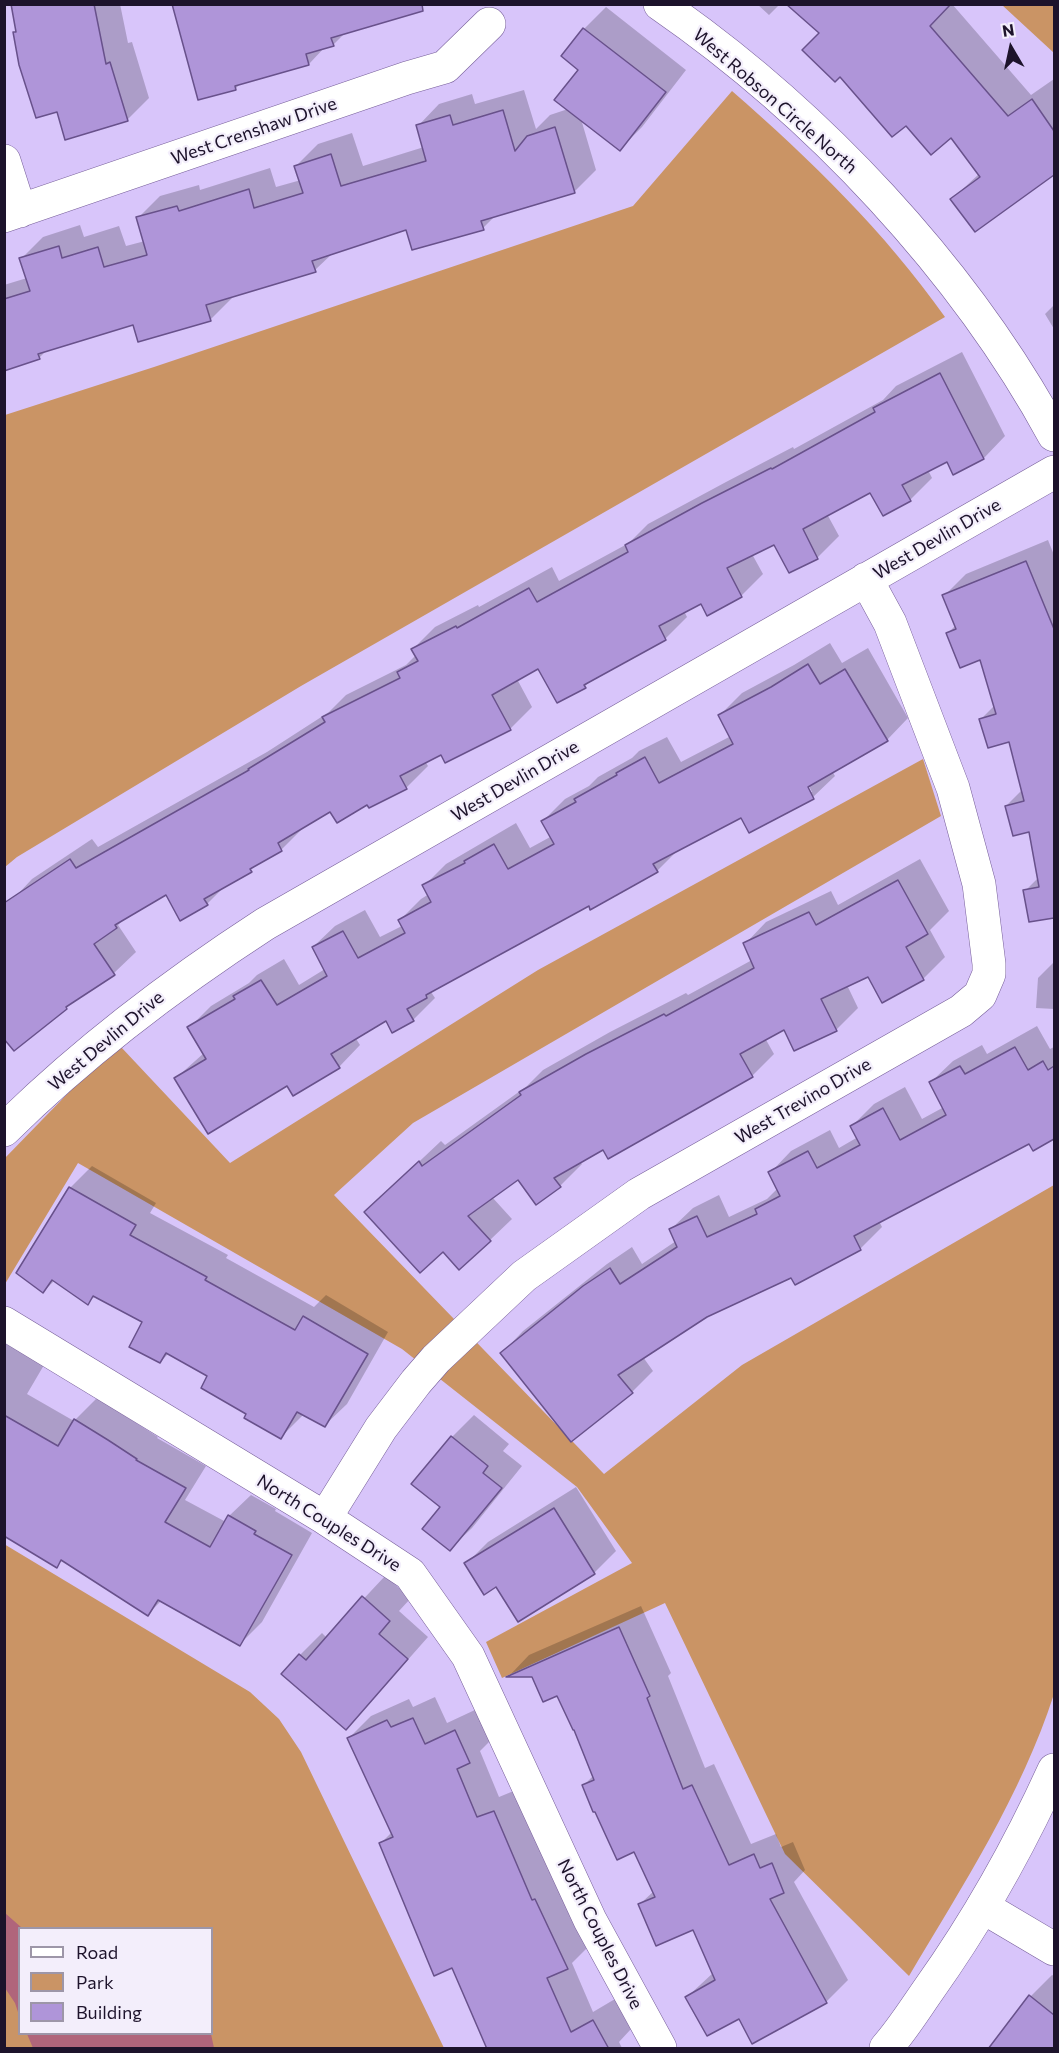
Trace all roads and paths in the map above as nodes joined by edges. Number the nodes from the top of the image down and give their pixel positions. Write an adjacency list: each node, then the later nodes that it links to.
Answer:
1 (660, 4): 5 (street, West Robson Circle North)
2 (489, 24): 4 (street, West Crenshaw Drive)
3 (4, 161): 4 (street)
4 (12, 214)
5 (1054, 435)
6 (1054, 472): 7 (street, West Devlin Drive)
7 (866, 579): 8 (street, West Devlin Drive); 10 (street, West Trevino Drive)
8 (4, 1130)
9 (4, 1323): 10 (street, North Couples Drive)
10 (325, 1518): 14 (street, North Couples Drive)
11 (1054, 1770): 12 (street)
12 (983, 1907): 13 (street); 15 (street)
13 (1054, 1949)
14 (660, 2049)
15 (886, 2049)

